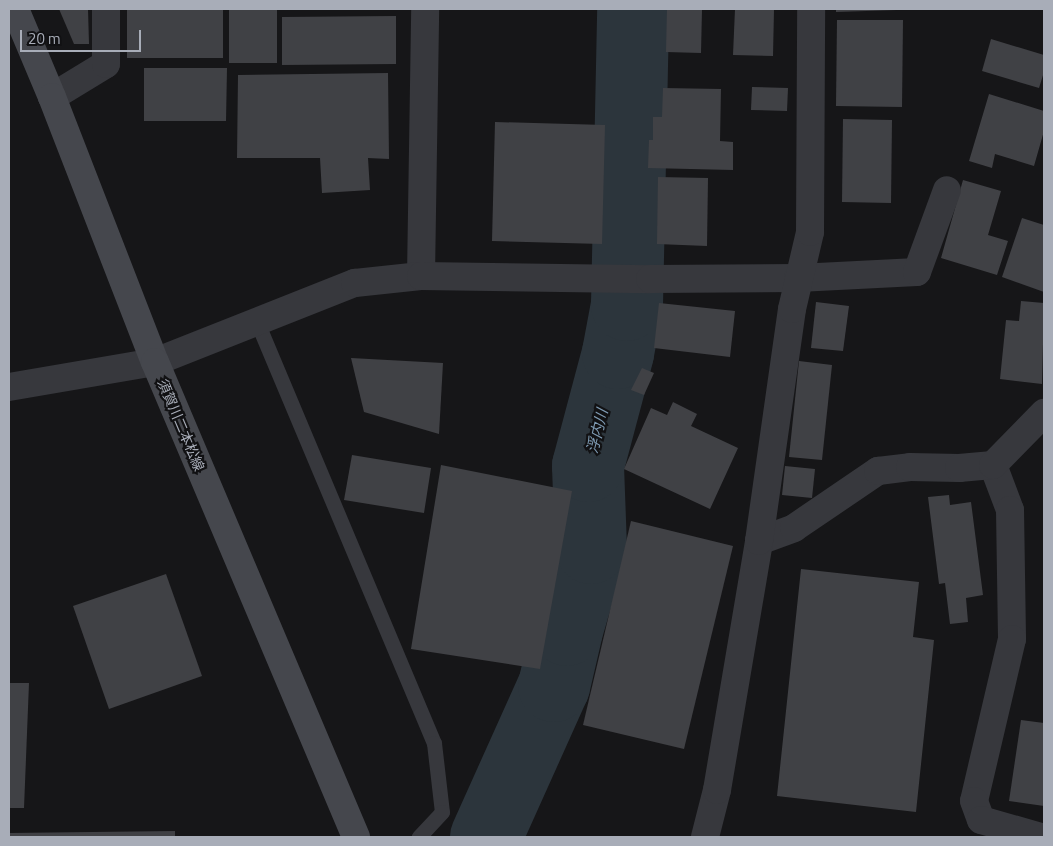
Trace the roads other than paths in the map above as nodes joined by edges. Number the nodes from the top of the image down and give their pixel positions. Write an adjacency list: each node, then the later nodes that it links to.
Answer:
1 (15, 9): 5 (main road, 須賀川二本松線)
2 (106, 9): 5 (street)
3 (425, 9): 7 (street)
4 (811, 9): 8 (street)
5 (52, 97): 10 (main road, 須賀川二本松線)
6 (947, 190): 8 (street)
7 (421, 276): 8 (street); 9 (street)
8 (798, 278): 14 (street)
9 (257, 322): 10 (street); 16 (lane)
10 (155, 362): 11 (street); 15 (main road, 須賀川二本松線)
11 (9, 387)
12 (1044, 413): 13 (street)
13 (993, 465): 14 (street); 18 (street)
14 (759, 541): 17 (street)
15 (356, 837)
16 (419, 837)
17 (705, 837)
18 (1041, 837)

